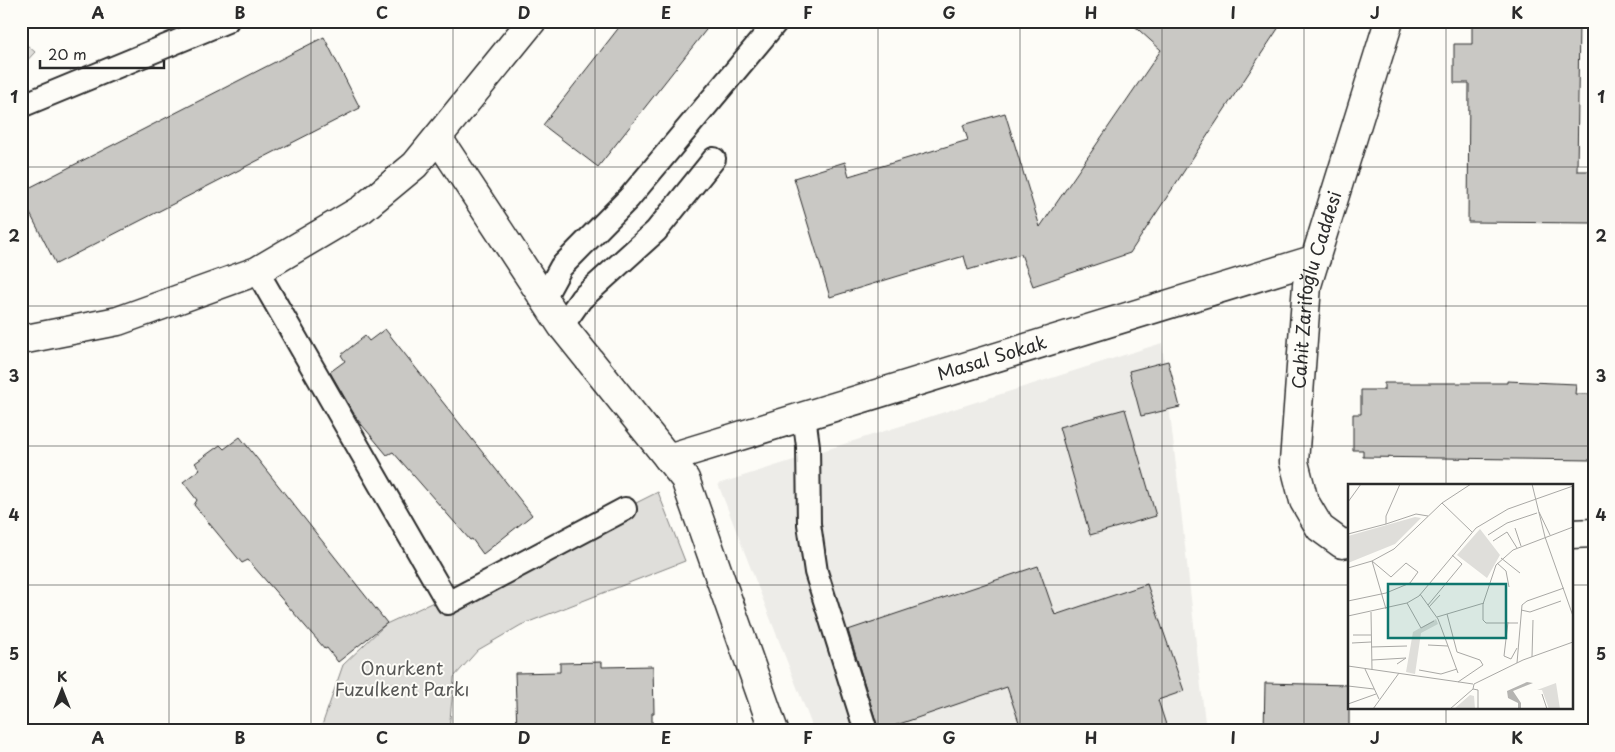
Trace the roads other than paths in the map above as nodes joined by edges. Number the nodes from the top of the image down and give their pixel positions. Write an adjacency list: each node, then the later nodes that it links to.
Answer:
1 (227, 21): 5 (lane)
2 (532, 21): 6 (street)
3 (777, 21): 10 (lane)
4 (1389, 21): 8 (street, Cahit Zarifoğlu Caddesi)
5 (21, 106)
6 (438, 138): 9 (street); 10 (street)
7 (714, 159): 11 (lane)
8 (1316, 259): 13 (street, Masal Sokak); 18 (street, Cahit Zarifoğlu Caddesi)
9 (257, 271): 12 (street); 15 (lane)
10 (544, 298): 11 (street)
11 (562, 326): 14 (street)
12 (21, 340)
13 (804, 416): 14 (street, Masal Sokak); 20 (lane)
14 (668, 458): 19 (street)
15 (625, 508)
16 (1594, 533): 17 (street)
17 (1572, 534)
18 (1348, 543)
19 (774, 731)
20 (866, 731)

